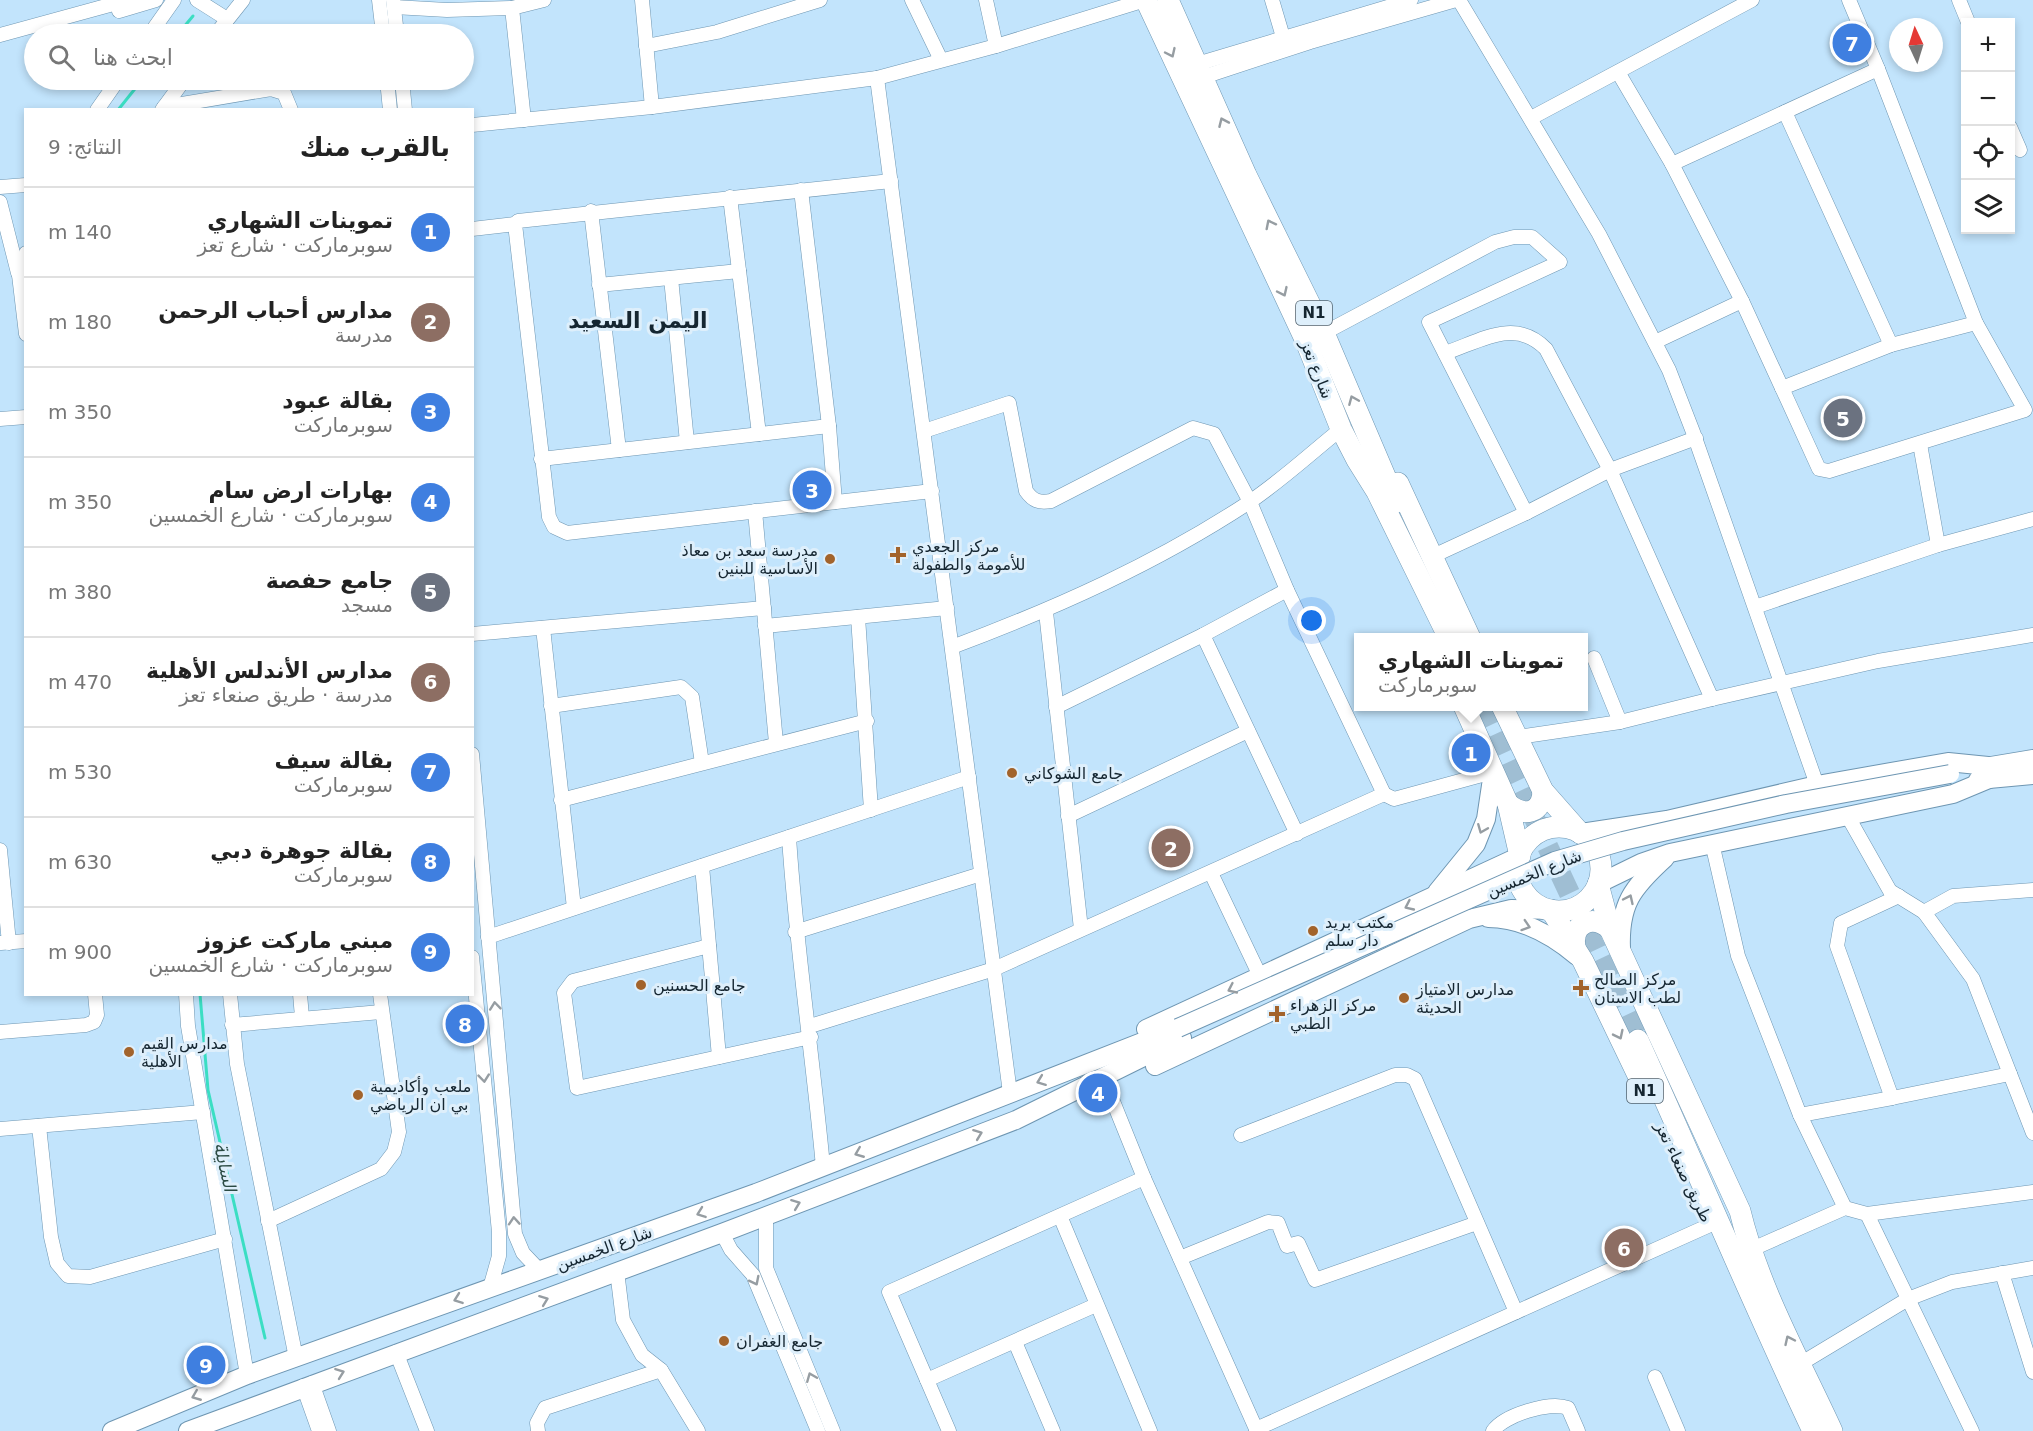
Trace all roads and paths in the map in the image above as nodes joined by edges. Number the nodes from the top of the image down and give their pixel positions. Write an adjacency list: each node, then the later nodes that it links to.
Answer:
1 (128, 0): 24 (street)
2 (156, 0): 25 (street)
3 (174, 0): 26 (street)
4 (197, 0): 23 (street)
5 (243, 0): 23 (street)
6 (379, 0): 28 (street)
7 (544, 0): 21 (street)
8 (642, 0): 35 (street)
9 (820, 0): 35 (street)
10 (912, 0): 37 (street)
11 (986, 0): 36 (street)
12 (1145, 0): 36 (street); 61 (highway, شارع تعز / N1, one-way to 61)
13 (1168, 0): 39 (highway, شارع تعز / N1)
14 (1272, 0): 32 (street)
15 (1411, 0): 32 (street)
16 (1457, 0): 39 (street); 55 (street)
17 (1752, 0): 40 (street)
18 (1849, 0): 38 (street)
19 (1959, 0): 22 (street)
20 (393, 3): 21 (street); 29 (street)
21 (512, 8): 56 (street)
22 (1966, 18)
23 (227, 19): 27 (street)
24 (40, 24)
25 (73, 24)
26 (157, 24)
27 (223, 24)
28 (382, 24)
29 (396, 24)
30 (24, 28): 31 (street)
31 (0, 35)
32 (1283, 37): 39 (street)
33 (24, 38): 34 (street)
34 (0, 45)
35 (646, 46): 48 (street)
36 (996, 46): 37 (street)
37 (941, 60): 41 (street)
38 (1878, 69): 54 (street); 78 (street)
39 (1200, 71): 61 (highway, شارع تعز / N1, one-way to 39)
40 (1618, 72): 55 (street); 60 (street)
41 (876, 78): 48 (street); 62 (street)
42 (111, 90): 49 (street)
43 (176, 90): 50 (street)
44 (265, 90): 50 (street)
45 (274, 90): 51 (street)
46 (388, 90): 52 (street)
47 (403, 90): 53 (street)
48 (652, 107): 56 (street)
49 (98, 108)
50 (163, 108)
51 (290, 108)
52 (390, 108)
53 (405, 108)
54 (1785, 112): 60 (street); 81 (street)
55 (1531, 118): 80 (street)
56 (524, 120): 57 (street)
57 (474, 124)
58 (2015, 138): 59 (street)
59 (2020, 150)
60 (1672, 164): 76 (street)
61 (1239, 178): 79 (highway, شارع تعز / N1, one-way to 61); 88 (highway, شارع تعز / N1, one-way to 88)
62 (891, 181): 65 (street); 89 (street)
63 (24, 185): 64 (street)
64 (0, 186)
65 (801, 190): 66 (street); 87 (street)
66 (730, 197): 68 (street); 72 (street)
67 (0, 202): 73 (street)
68 (591, 211): 69 (street); 75 (street)
69 (515, 224): 70 (street); 96 (street)
70 (474, 229)
71 (24, 259): 73 (street)
72 (739, 272): 74 (street); 90 (street)
73 (19, 275): 77 (street)
74 (671, 278): 75 (street); 92 (street)
75 (599, 285): 94 (street)
76 (1742, 300): 80 (street); 83 (street)
77 (24, 317)
78 (1976, 323): 81 (street); 84 (street)
79 (1324, 333): 82 (street); 95 (highway, شارع تعز / N1, one-way to 79)
80 (1654, 342): 91 (street)
81 (1891, 345): 83 (street)
82 (1444, 353): 97 (street); 102 (street)
83 (1782, 388): 93 (street)
84 (2029, 409): 93 (street)
85 (24, 417): 86 (street)
86 (0, 419)
87 (830, 426): 90 (street); 99 (street)
88 (1341, 429): 95 (highway, شارع تعز / N1); 100 (street)
89 (924, 431): 98 (street); 100 (street)
90 (759, 434): 92 (street)
91 (1696, 438): 97 (street); 107 (street)
92 (687, 442): 94 (street)
93 (1920, 444): 104 (street)
94 (619, 450): 96 (street)
95 (1366, 457): 105 (highway, N1); 114 (highway, N1); 115 (highway, شارع تعز / N1); 116 (highway, شارع تعز / N1)
96 (542, 459): 101 (street)
97 (1610, 470): 102 (street); 124 (street)
98 (932, 491): 99 (street); 109 (street)
99 (835, 502): 101 (street)
100 (1250, 502): 106 (street); 110 (street)
101 (755, 511): 108 (street)
102 (1526, 513): 105 (street)
103 (2033, 519): 104 (street)
104 (1938, 545): 107 (street)
105 (1433, 555): 117 (highway, N1)
106 (1287, 590): 119 (street); 143 (street)
107 (1755, 607): 123 (street)
108 (764, 608): 112 (street); 113 (street)
109 (947, 608): 111 (street); 121 (street)
110 (1046, 612): 121 (street); 126 (street)
111 (858, 617): 112 (street); 129 (street)
112 (765, 626): 133 (street)
113 (543, 628): 118 (street); 125 (street)
114 (1431, 633)
115 (1447, 633)
116 (1457, 633)
117 (1468, 633)
118 (474, 634)
119 (1203, 635): 126 (street); 131 (street)
120 (2033, 635): 123 (street)
121 (952, 647): 140 (street)
122 (1594, 658): 130 (street)
123 (1781, 683): 124 (street); 141 (street)
124 (1712, 699): 130 (street)
125 (551, 706): 135 (street); 144 (street)
126 (1056, 706): 148 (street)
127 (1466, 711): 136 (highway)
128 (1504, 711): 132 (highway)
129 (867, 722): 133 (street); 146 (street)
130 (1620, 722): 132 (street)
131 (1248, 731): 148 (street); 151 (street)
132 (1519, 740): 142 (highway)
133 (776, 743): 135 (street)
134 (2033, 759): 137 (main road, شارع الخمسين)
135 (702, 763): 144 (street)
136 (1494, 772): 143 (street); 145 (highway); 164 (main road, one-way to 164)
137 (1988, 772): 138 (main road, شارع الخمسين); 141 (main road); 147 (main road); 192 (main road, شارع الخمسين, bridge)
138 (2033, 776)
139 (474, 777): 173 (street)
140 (969, 777): 146 (street); 160 (street)
141 (1817, 785): 149 (main road)
142 (1543, 791): 145 (highway); 150 (highway)
143 (1384, 794): 151 (street)
144 (561, 800): 166 (street)
145 (1508, 804): 156 (highway)
146 (871, 810): 152 (street)
147 (1847, 815): 153 (main road); 165 (street)
148 (1068, 816): 170 (street)
149 (1667, 820): 150 (main road); 155 (main road)
150 (1581, 833): 156 (highway); 161 (highway)
151 (1297, 834): 159 (street)
152 (789, 837): 157 (street); 172 (street)
153 (1712, 843): 155 (main road); 202 (street)
154 (0, 850): 158 (street)
155 (1670, 853): 161 (main road); 178 (main road, one-way to 155)
156 (1520, 856): 162 (main road, شارع الخمسين); 167 (highway)
157 (702, 866): 166 (street); 176 (street)
158 (1, 870): 175 (street)
159 (1211, 873): 170 (street); 181 (street)
160 (981, 874): 172 (street); 179 (street)
161 (1598, 884): 167 (highway); 171 (highway, طريق صنعاء تعز / N1)
162 (1452, 887): 164 (main road, شارع الخمسين); 169 (main road)
163 (2033, 890): 168 (street)
164 (1435, 894): 181 (main road, شارع الخمسين, one-way to 181)
165 (1899, 896): 168 (street); 200 (street)
166 (573, 908): 173 (street)
167 (1551, 910): 169 (main road, شارع الخمسين); 177 (highway, طريق صنعاء تعز / N1)
168 (1924, 912): 197 (street)
169 (1469, 919): 177 (main road, one-way to 177); 198 (main road, شارع الخمسين)
170 (1081, 929): 179 (street)
171 (1610, 929): 177 (highway); 178 (highway, طريق صنعاء تعز / N1)
172 (795, 932): 191 (street)
173 (488, 937): 193 (street, one-way to 173)
174 (24, 941): 175 (street)
175 (4, 943)
176 (709, 946): 195 (street); 195 (street)
177 (1579, 954): 217 (highway, طريق صنعاء تعز / N1, one-way to 217)
178 (1622, 956): 220 (highway, طريق صنعاء تعز / N1)
179 (994, 969): 191 (street); 199 (street)
180 (474, 976): 194 (street)
181 (1260, 976): 196 (main road, شارع الخمسين, one-way to 196)
182 (95, 996): 190 (street)
183 (186, 996): 201 (street)
184 (230, 996): 189 (street)
185 (300, 996): 188 (street)
186 (380, 996): 187 (street)
187 (381, 1012): 188 (street); 215 (street)
188 (302, 1017): 189 (street)
189 (232, 1025): 215 (street)
190 (0, 1032)
191 (810, 1032): 195 (street); 207 (street)
192 (1180, 1033): 196 (main road, شارع الخمسين); 198 (main road, شارع الخمسين)
193 (498, 1041): 194 (street); 223 (street, one-way to 193)
194 (481, 1042): 227 (street, one-way to 227)
195 (719, 1057)
196 (1095, 1060): 199 (main road, شارع الخمسين, one-way to 199)
197 (2010, 1074): 200 (street); 205 (street)
198 (1104, 1079): 208 (street); 213 (main road, شارع الخمسين, one-way to 198)
199 (1010, 1093): 207 (main road, شارع الخمسين, one-way to 207)
200 (1892, 1098): 202 (street)
201 (203, 1112): 203 (street); 219 (street)
202 (1800, 1115): 211 (street)
203 (39, 1126): 204 (street); 219 (street)
204 (0, 1129)
205 (2033, 1133)
206 (1241, 1135): 216 (street)
207 (823, 1167): 209 (main road, شارع الخمسين)
208 (1144, 1178): 214 (street); 221 (street)
209 (756, 1193): 213 (main road); 223 (main road, شارع الخمسين, one-way to 223)
210 (2032, 1193): 212 (street)
211 (1845, 1208): 212 (street); 220 (street)
212 (1867, 1214): 228 (street)
213 (766, 1215): 218 (main road, شارع الخمسين); 251 (street, one-way to 213)
214 (1060, 1216): 229 (street); 239 (street)
215 (268, 1221): 233 (street)
216 (1477, 1223): 221 (street); 230 (street)
217 (1710, 1226): 225 (highway, طريق صنعاء تعز / N1); 230 (street)
218 (722, 1233): 224 (main road, شارع الخمسين); 250 (street, one-way to 250)
219 (225, 1239): 237 (street)
220 (1750, 1250): 225 (highway, طريق صنعاء تعز / N1); 234 (highway, طريق صنعاء تعز / N1, one-way to 220)
221 (1180, 1258): 242 (street)
222 (2033, 1268): 226 (street)
223 (540, 1271): 227 (main road, شارع الخمسين)
224 (617, 1271): 232 (main road, شارع الخمسين, one-way to 224); 235 (street)
225 (1739, 1272): 241 (highway, طريق صنعاء تعز / N1)
226 (2001, 1273): 228 (street); 236 (street)
227 (490, 1288): 233 (main road, شارع الخمسين, one-way to 233)
228 (1908, 1299): 234 (street); 260 (street)
229 (1096, 1305): 231 (street); 254 (street)
230 (1516, 1312): 242 (street)
231 (1015, 1342): 239 (street); 253 (street)
232 (396, 1352): 240 (main road, شارع الخمسين, one-way to 232); 247 (street)
233 (296, 1358): 237 (main road, شارع الخمسين)
234 (1800, 1364): 241 (highway, طريق صنعاء تعز / N1)
235 (661, 1370): 248 (street); 249 (street)
236 (2033, 1372)
237 (247, 1376): 243 (main road, شارع الخمسين, one-way to 243)
238 (1655, 1377): 257 (street)
239 (927, 1380): 252 (street)
240 (308, 1385): 244 (main road, شارع الخمسين); 245 (street); 246 (street)
241 (1809, 1402): 258 (highway, طريق صنعاء تعز / N1); 259 (highway, طريق صنعاء تعز / N1)
242 (1256, 1430)
243 (112, 1431)
244 (188, 1431)
245 (319, 1431)
246 (329, 1431)
247 (427, 1431)
248 (538, 1431)
249 (698, 1431)
250 (818, 1431)
251 (833, 1431)
252 (948, 1431)
253 (1053, 1431)
254 (1150, 1431)
255 (1493, 1431): 256 (street)
256 (1578, 1431)
257 (1678, 1431)
258 (1813, 1431)
259 (1832, 1431)
260 (1972, 1431)

